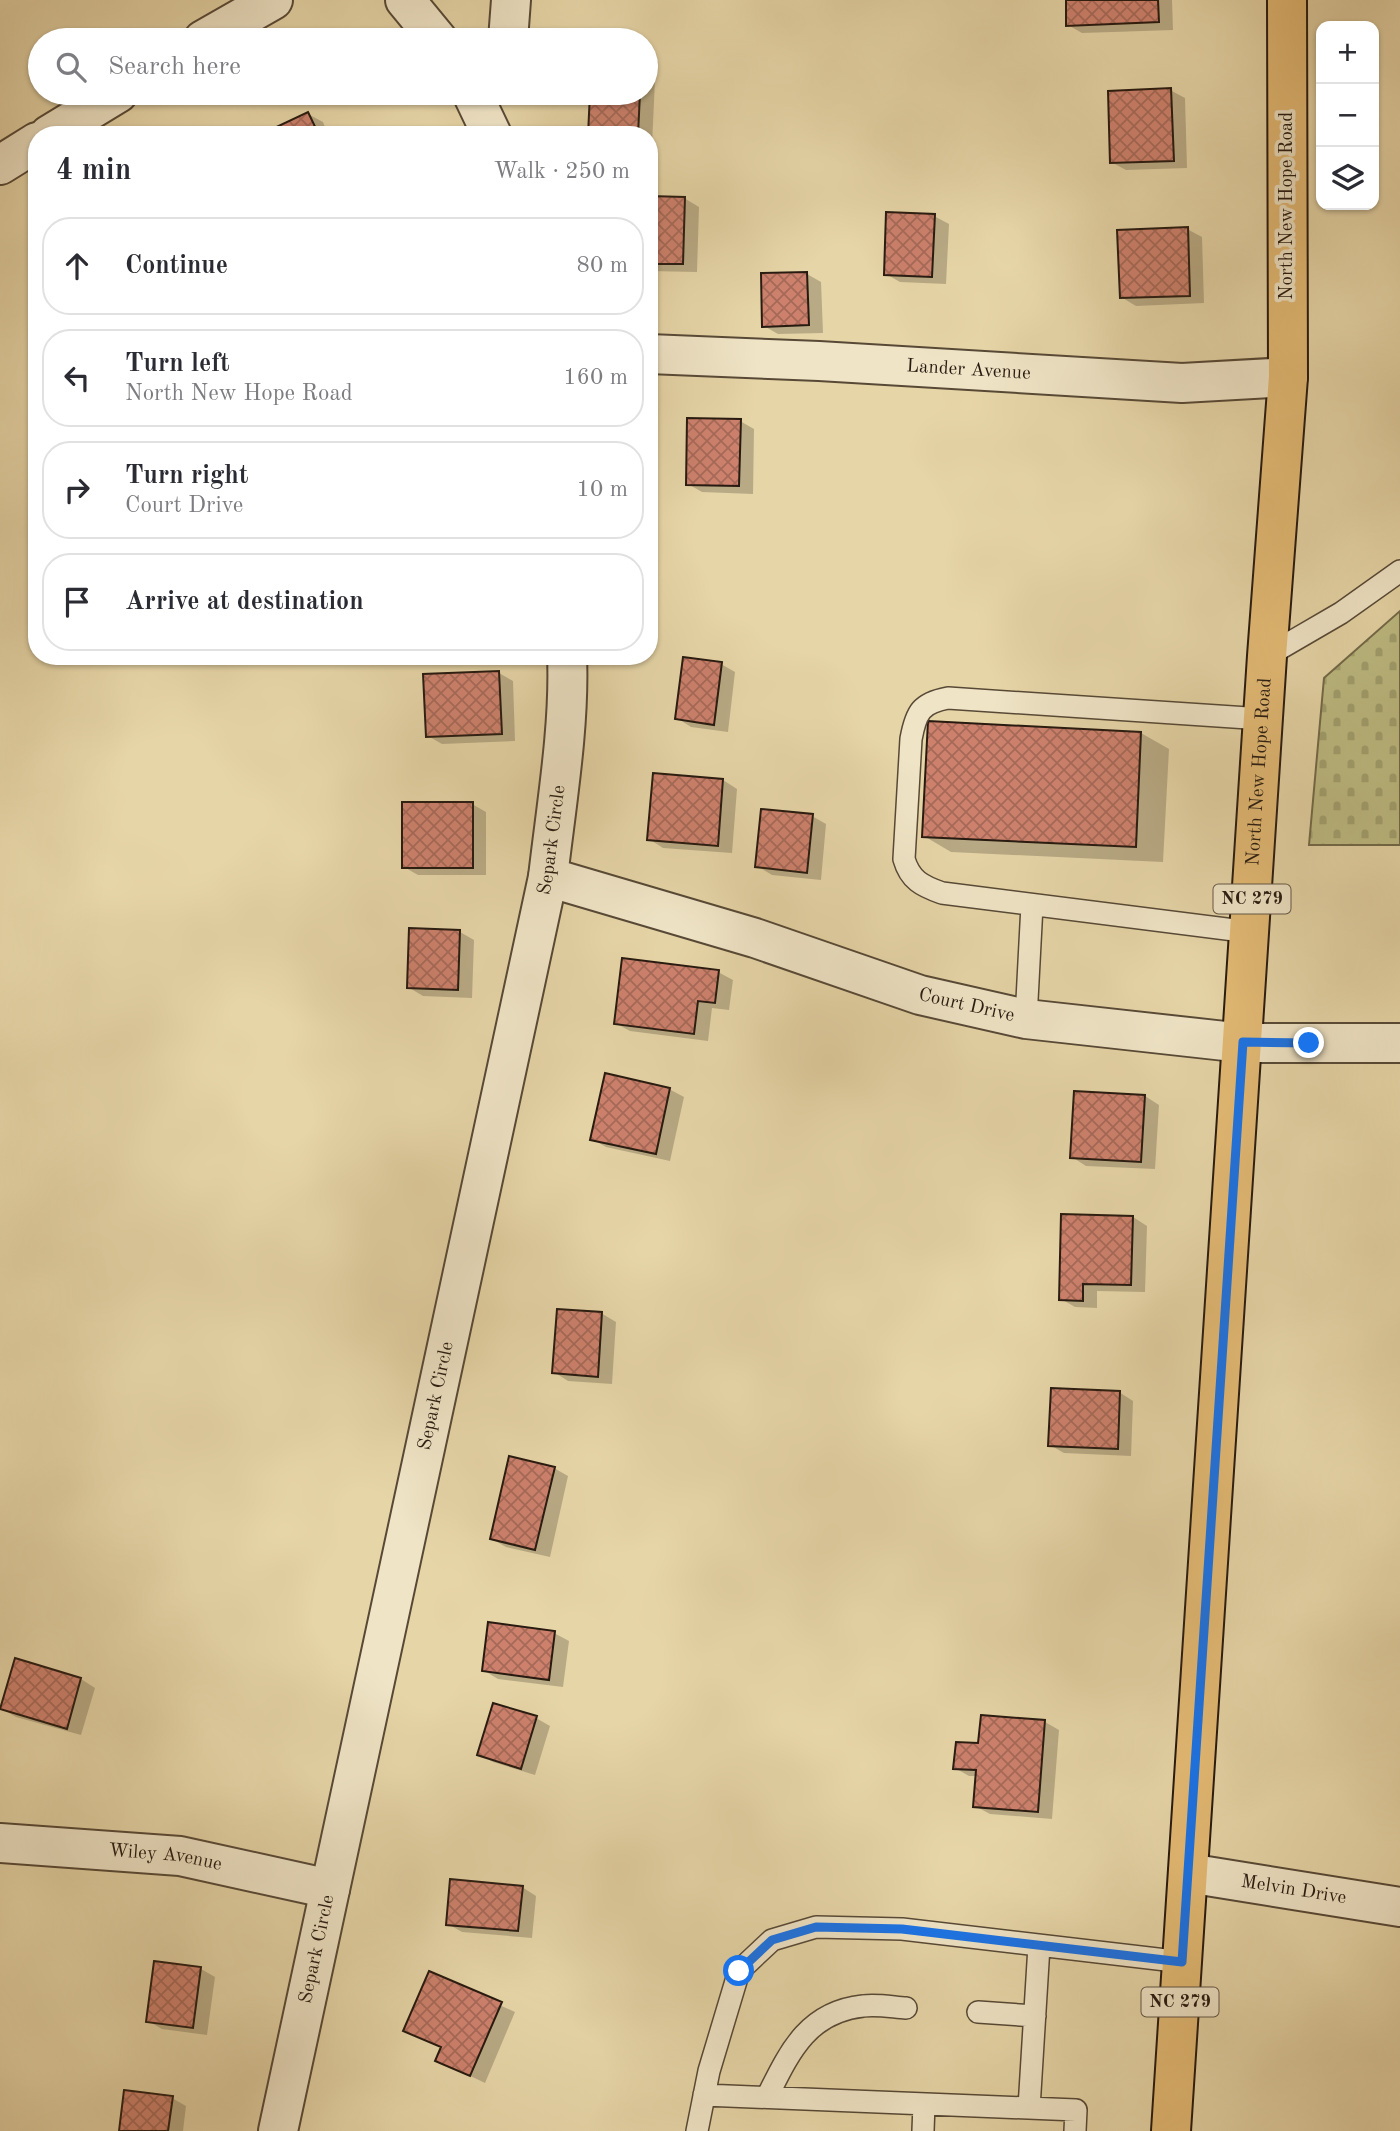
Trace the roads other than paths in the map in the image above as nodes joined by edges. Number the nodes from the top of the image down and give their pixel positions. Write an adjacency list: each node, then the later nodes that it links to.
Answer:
1 (273, 0): 5 (street)
2 (405, 0): 6 (street)
3 (511, 0): 7 (street)
4 (1287, 0): 17 (main road, North New Hope Road / NC 279)
5 (224, 28)
6 (428, 28)
7 (509, 28)
8 (98, 105): 11 (street)
9 (478, 105): 12 (street)
10 (503, 105): 13 (street)
11 (64, 126)
12 (488, 126)
13 (502, 126)
14 (28, 148): 15 (street)
15 (0, 165)
16 (658, 354): 17 (street, Lander Avenue)
17 (1287, 377): 19 (main road, North New Hope Road / NC 279)
18 (1400, 571): 19 (lane)
19 (1267, 656): 21 (main road, North New Hope Road / NC 279)
20 (568, 665): 22 (street, Separk Circle)
21 (1263, 719): 23 (lane); 24 (main road, North New Hope Road / NC 279)
22 (548, 877): 25 (street, Court Drive); 30 (street, Separk Circle)
23 (1032, 905): 24 (lane); 25 (lane)
24 (1250, 932): 26 (main road, North New Hope Road / NC 279)
25 (1026, 1019): 26 (street, Court Drive)
26 (1243, 1042): 27 (street, Court Drive); 29 (main road, North New Hope Road / NC 279)
27 (1400, 1043)
28 (0, 1843): 30 (street, Wiley Avenue)
29 (1188, 1873): 31 (street, Melvin Drive); 33 (main road, North New Hope Road / NC 279)
30 (330, 1889): 41 (street, Separk Circle)
31 (1400, 1907)
32 (1039, 1946): 33 (lane); 36 (lane); 37 (lane)
33 (1182, 1962): 45 (main road, North New Hope Road / NC 279)
34 (906, 2008): 38 (lane)
35 (978, 2012): 36 (lane)
36 (1035, 2016): 40 (lane)
37 (704, 2095): 38 (lane); 42 (lane)
38 (766, 2097): 39 (lane)
39 (924, 2104): 40 (lane); 43 (lane)
40 (1030, 2108): 44 (lane)
41 (278, 2131)
42 (697, 2131)
43 (923, 2131)
44 (1074, 2131)
45 (1171, 2131)

